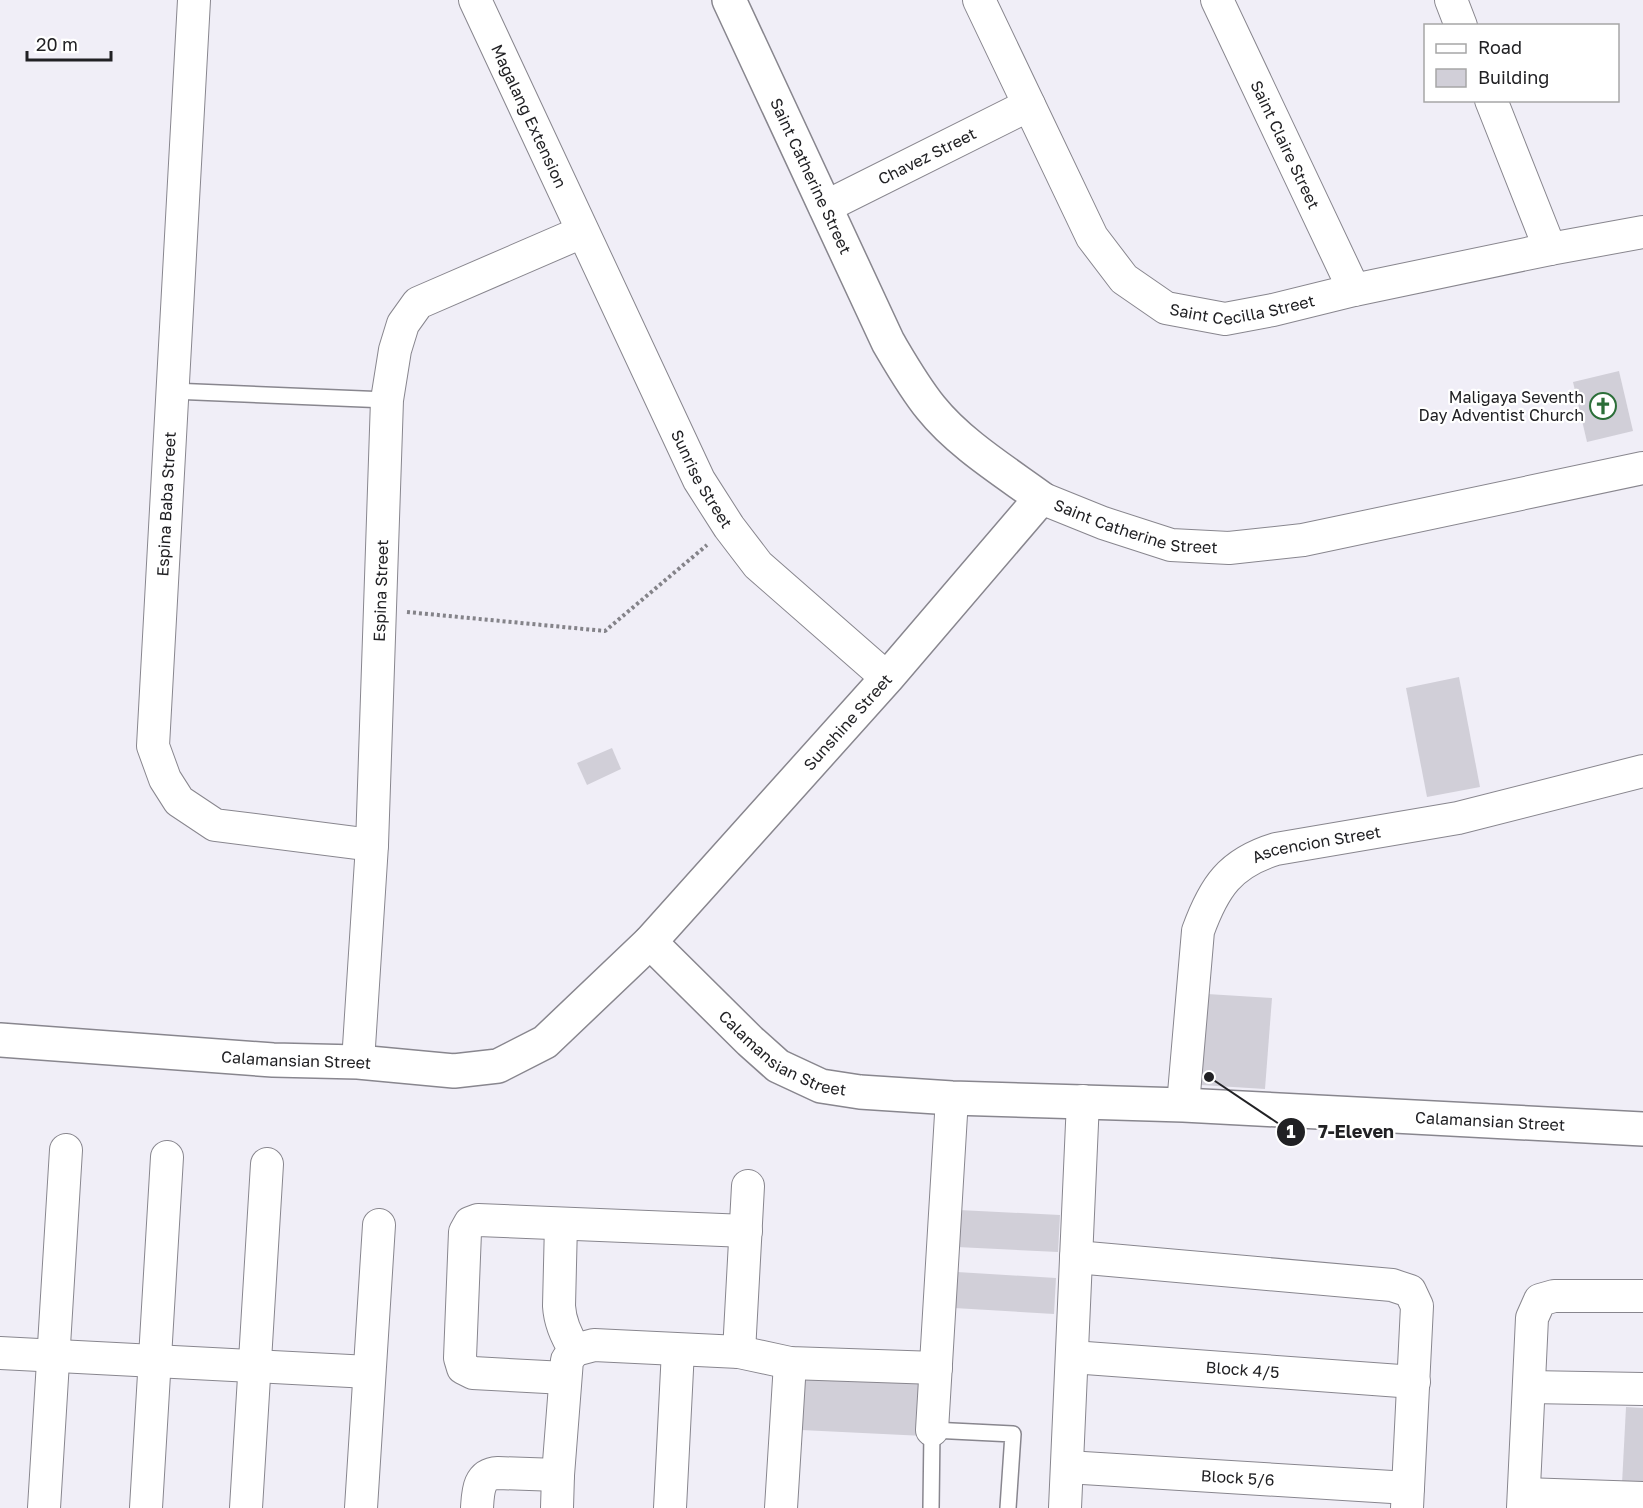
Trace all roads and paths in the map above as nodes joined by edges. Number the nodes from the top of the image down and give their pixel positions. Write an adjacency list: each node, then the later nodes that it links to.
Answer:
1 (194, 0): 15 (street, Espina Baba Street)
2 (475, 0): 11 (street, Magalang Extension)
3 (729, 0): 10 (street, Saint Catherine Street)
4 (979, 0): 9 (street, Saint Cecilla Street)
5 (1217, 0): 14 (street, Saint Claire Street)
6 (1451, 0): 7 (street)
7 (1460, 24)
8 (1492, 102): 13 (street)
9 (1029, 105): 10 (street, Chavez Street); 14 (street, Saint Cecilla Street)
10 (825, 207): 18 (street, Saint Catherine Street)
11 (582, 232): 16 (street, Espina Street); 19 (street, Sunrise Street)
12 (1643, 232): 13 (street, Saint Cecilla Street)
13 (1550, 249): 14 (street, Saint Cecilla Street)
14 (1354, 290)
15 (172, 391): 16 (lane); 23 (street, Espina Baba Street)
16 (387, 400): 20 (street, Espina Street)
17 (1643, 468): 18 (street, Saint Catherine Street)
18 (1041, 498): 21 (street, Sunshine Street)
19 (729, 527): 20 (path); 21 (street, Sunrise Street)
20 (380, 609): 23 (street, Espina Street)
21 (887, 678): 24 (street, Sunshine Street)
22 (1643, 771): 29 (street, Ascencion Street)
23 (372, 845): 26 (street, Espina Street)
24 (650, 942): 26 (street, Calamansian Street); 27 (street, Calamansian Street)
25 (0, 1040): 26 (street, Calamansian Street)
26 (358, 1062)
27 (952, 1098): 28 (street, Calamansian Street); 49 (street)
28 (1083, 1101): 29 (street, Calamansian Street); 38 (street)
29 (1183, 1105): 30 (street, Calamansian Street)
30 (1643, 1129)
31 (66, 1150): 44 (street)
32 (167, 1157): 46 (street)
33 (267, 1164): 48 (street)
34 (748, 1186): 37 (street)
35 (561, 1224): 37 (street); 40 (street); 51 (street)
36 (379, 1226): 50 (street)
37 (746, 1231): 42 (street)
38 (1076, 1257): 45 (street); 52 (street)
39 (1643, 1296): 53 (street)
40 (575, 1350): 41 (street); 51 (street)
41 (678, 1350): 42 (street); 67 (street)
42 (739, 1352): 47 (street)
43 (0, 1353): 44 (street)
44 (53, 1356): 46 (street); 61 (street)
45 (1072, 1357): 52 (street, Block 4/5); 56 (street)
46 (155, 1362): 48 (street); 62 (street)
47 (790, 1363): 49 (street); 68 (street)
48 (255, 1366): 50 (street); 63 (street)
49 (936, 1368): 55 (street)
50 (369, 1372): 64 (street)
51 (565, 1378): 57 (street)
52 (1414, 1382): 58 (street)
53 (1529, 1387): 54 (street); 60 (street)
54 (1643, 1389)
55 (932, 1430): 69 (lane); 70 (lane)
56 (1067, 1467): 58 (street, Block 5/6); 71 (street)
57 (558, 1475): 65 (street); 66 (street)
58 (1407, 1498)
59 (1643, 1498): 60 (street)
60 (1524, 1501)
61 (44, 1508)
62 (146, 1508)
63 (246, 1508)
64 (360, 1508)
65 (477, 1508)
66 (557, 1508)
67 (670, 1508)
68 (781, 1508)
69 (931, 1508)
70 (1008, 1508)
71 (1065, 1508)

